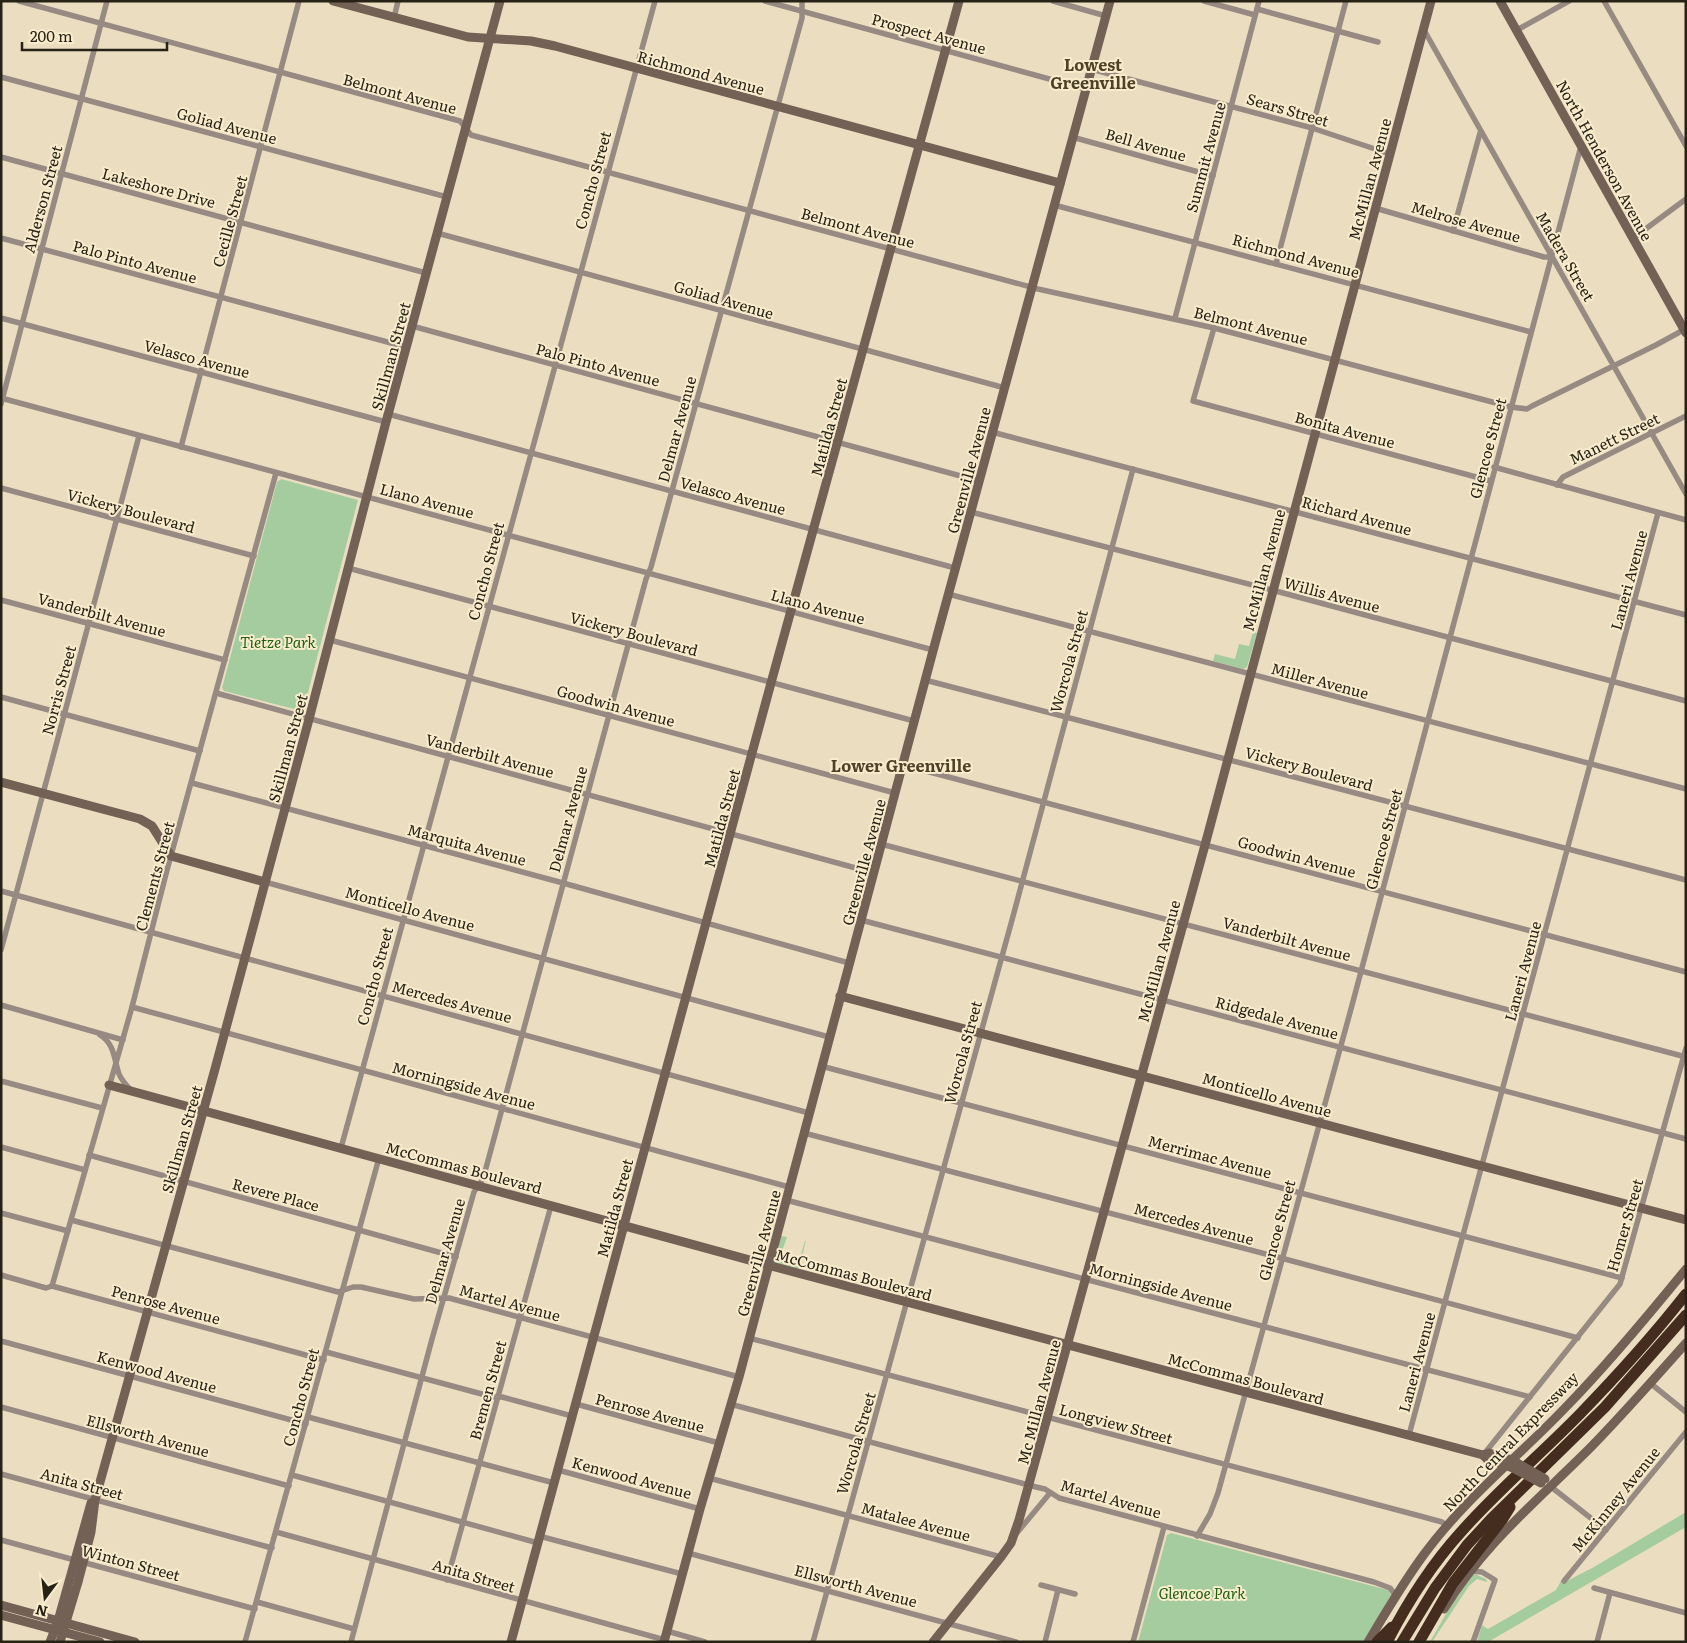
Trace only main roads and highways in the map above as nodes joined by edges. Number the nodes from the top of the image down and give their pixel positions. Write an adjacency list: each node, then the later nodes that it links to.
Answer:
1 (1686, 1294): 4 (highway, North Central Expressway)
2 (1686, 1315): 3 (highway)
3 (1517, 1494): 7 (highway); 8 (highway)
4 (1397, 1623): 5 (highway); 6 (highway, North Central Expressway)
5 (1377, 1642)
6 (1387, 1642)
7 (1402, 1642)
8 (1419, 1642)

